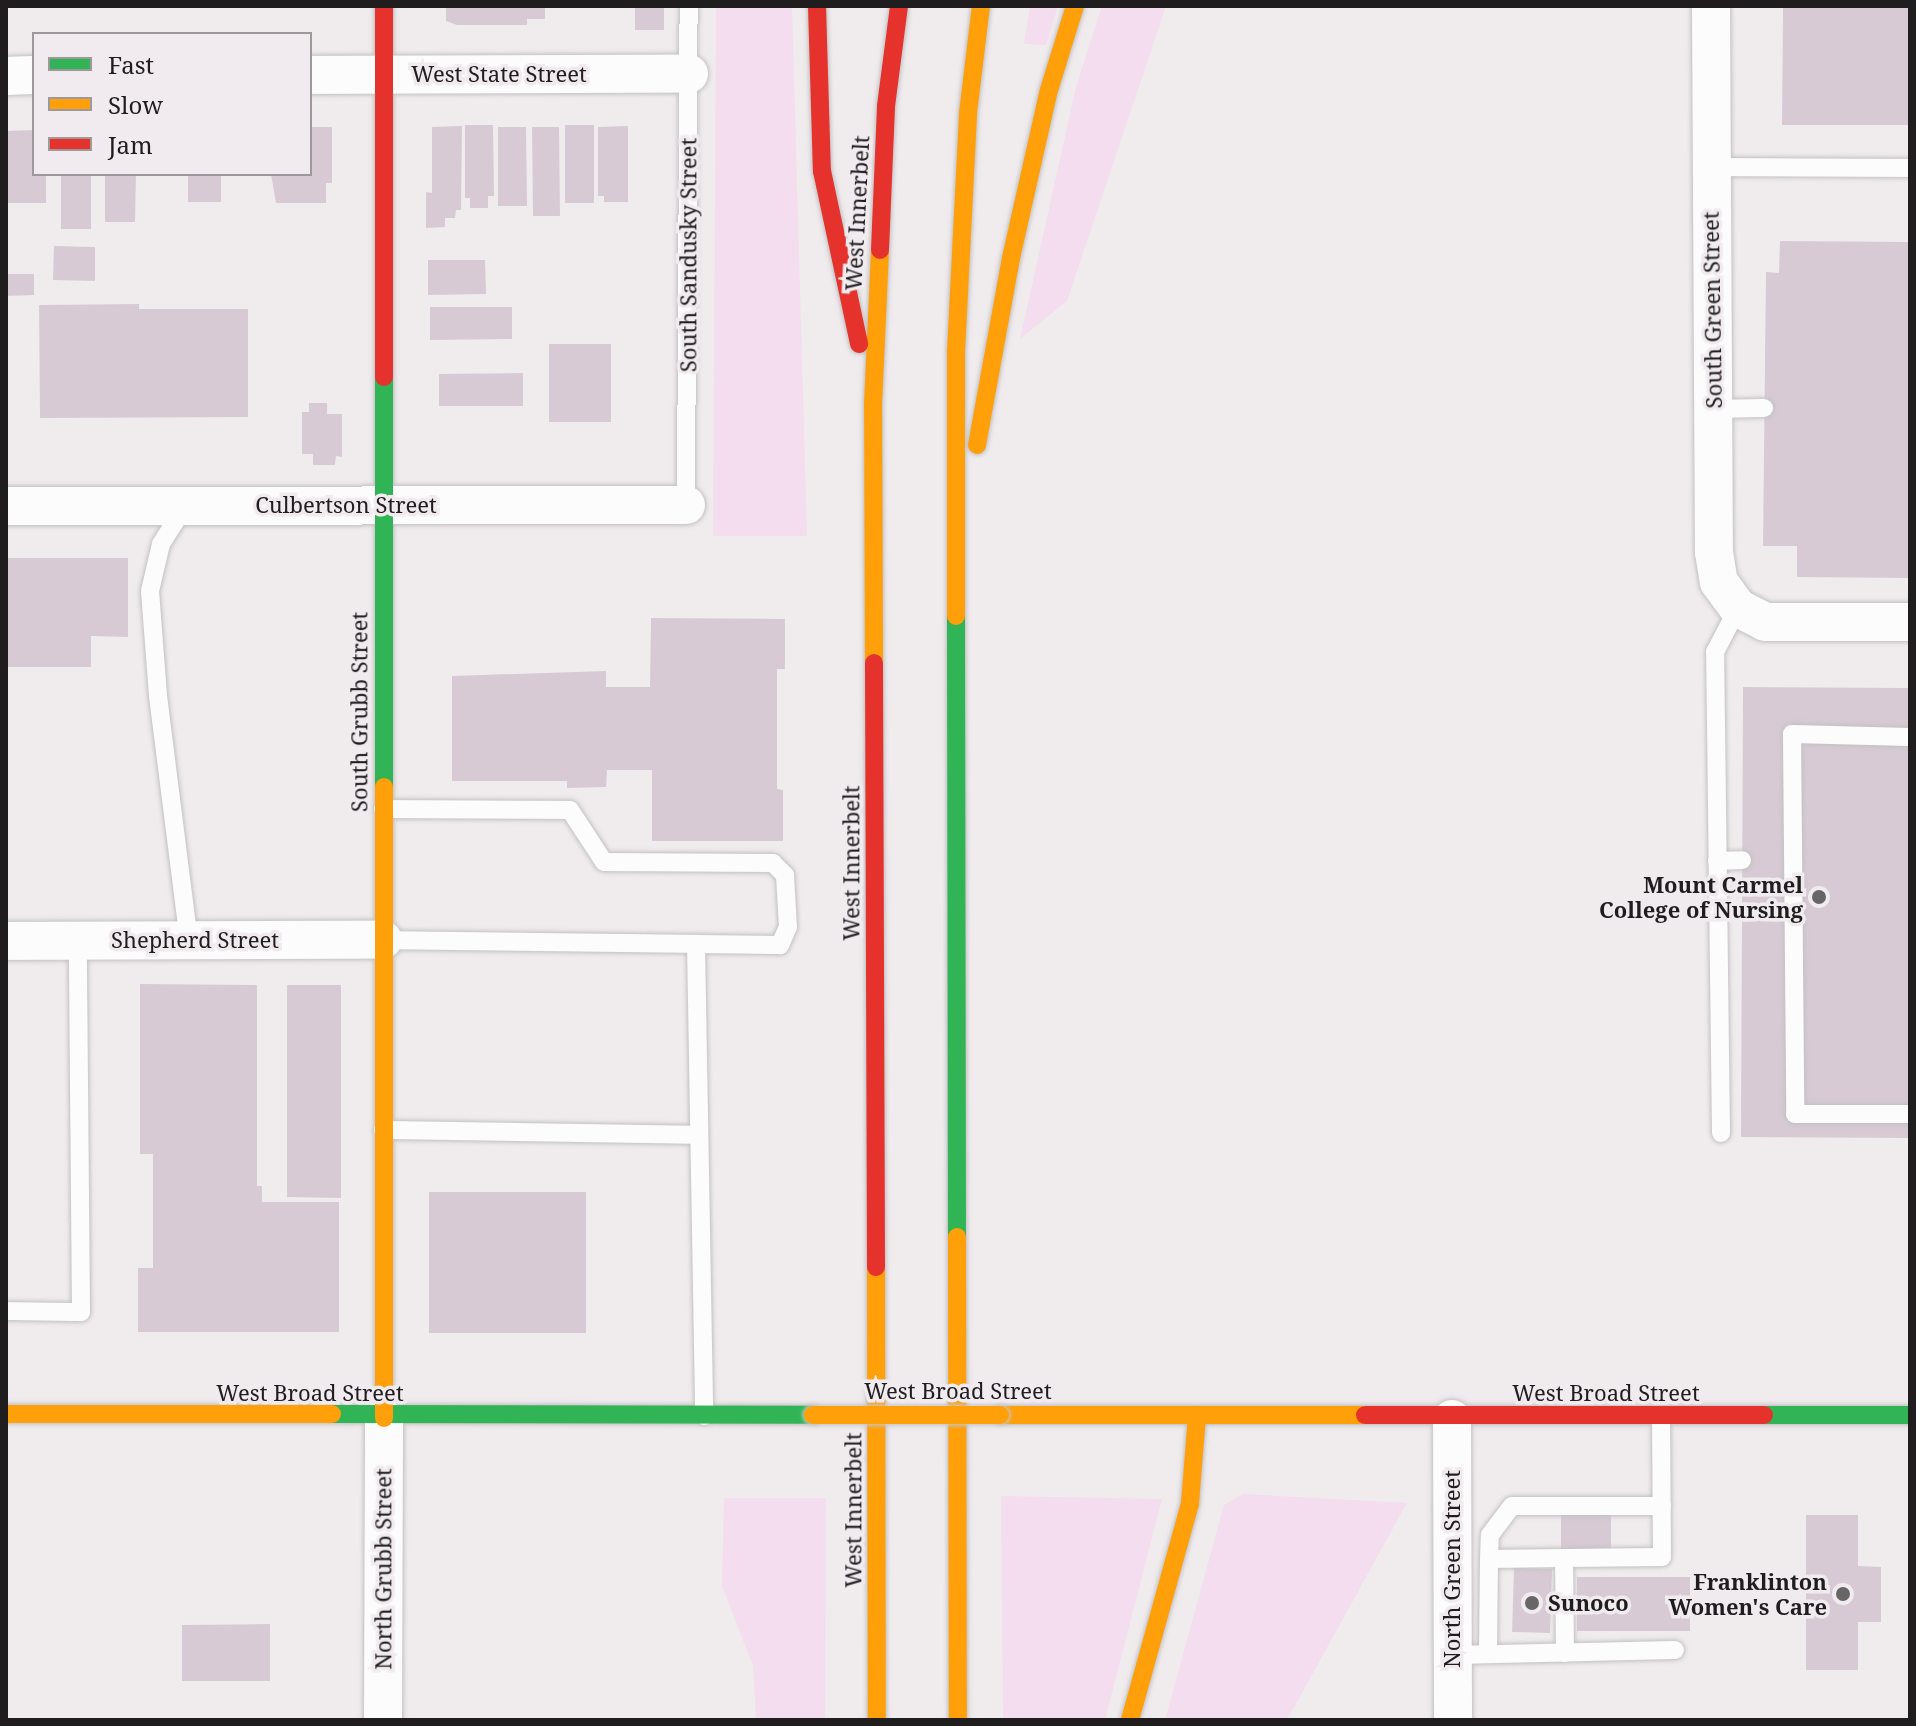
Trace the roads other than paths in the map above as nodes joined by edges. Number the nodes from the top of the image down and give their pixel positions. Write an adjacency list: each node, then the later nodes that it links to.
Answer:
1 (384, 6): 11 (main road, South Grubb Street)
2 (689, 6): 8 (lane, South Sandusky Street)
3 (817, 6): 15 (main road)
4 (899, 6): 15 (main road, West Innerbelt)
5 (981, 6): 24 (main road)
6 (1075, 6): 24 (main road)
7 (1711, 6): 13 (street, South Green Street)
8 (689, 74): 11 (street, West State Street); 18 (lane, South Sandusky Street)
9 (32, 75): 12 (street)
10 (312, 75): 11 (street, West State Street)
11 (384, 75): 21 (main road, South Grubb Street)
12 (6, 76)
13 (1711, 167): 14 (lane); 17 (street, South Green Street)
14 (1910, 168)
15 (873, 405): 55 (main road, West Innerbelt)
16 (1764, 408): 17 (lane)
17 (1713, 409): 22 (street, South Green Street)
18 (686, 505): 21 (street, Culbertson Street)
19 (6, 506): 20 (street, Culbertson Street)
20 (185, 506): 21 (street, Culbertson Street); 29 (lane)
21 (384, 506): 26 (main road, South Grubb Street)
22 (1738, 608): 23 (street); 28 (lane)
23 (1910, 622)
24 (957, 638): 56 (main road)
25 (1910, 737): 34 (lane)
26 (383, 809): 30 (main road, South Grubb Street); 33 (lane)
27 (1742, 860): 28 (lane)
28 (1717, 861): 36 (lane)
29 (189, 940): 30 (street, Shepherd Street); 32 (street, Shepherd Street)
30 (383, 940): 33 (lane); 35 (main road, South Grubb Street)
31 (6, 941): 32 (street, Shepherd Street)
32 (78, 941): 38 (lane)
33 (696, 944): 37 (lane)
34 (1910, 1114)
35 (383, 1130): 37 (lane); 44 (main road, South Grubb Street)
36 (1721, 1133)
37 (699, 1135): 41 (lane)
38 (6, 1311)
39 (6, 1414): 44 (main road, West Broad Street)
40 (1910, 1415): 43 (main road, West Broad Street)
41 (704, 1416): 42 (main road, West Broad Street, bridge); 44 (main road, West Broad Street)
42 (1197, 1416): 45 (main road, West Broad Street); 57 (main road)
43 (1661, 1417): 45 (main road, West Broad Street); 46 (lane)
44 (384, 1418): 54 (street, North Grubb Street)
45 (1452, 1419): 47 (street, North Green Street)
46 (1662, 1506): 48 (lane); 49 (lane)
47 (1452, 1535): 48 (lane); 53 (street, North Green Street)
48 (1490, 1535): 50 (lane)
49 (1564, 1558): 50 (lane); 52 (lane)
50 (1489, 1559): 53 (lane)
51 (1675, 1650): 52 (lane)
52 (1565, 1653): 53 (lane)
53 (1470, 1655): 58 (street, North Green Street)
54 (383, 1720)
55 (877, 1720)
56 (958, 1720)
57 (1130, 1720)
58 (1453, 1720)

